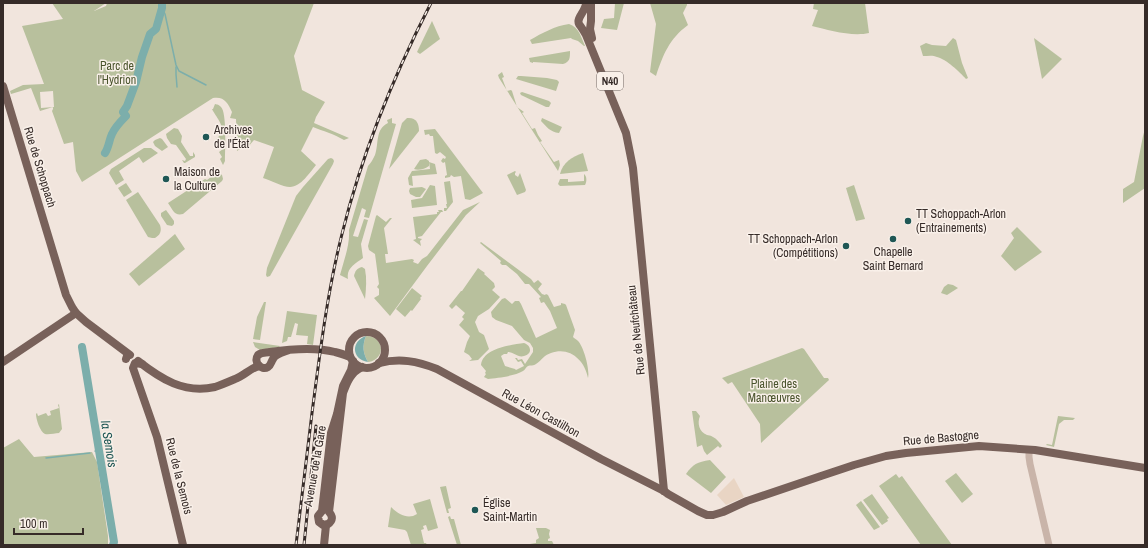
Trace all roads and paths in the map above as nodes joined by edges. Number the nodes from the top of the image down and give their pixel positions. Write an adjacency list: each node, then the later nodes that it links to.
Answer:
1 (586, 3): 3 (main road, N40)
2 (591, 3): 4 (main road, Rue de Neufchâteau / N40)
3 (581, 15): 4 (main road); 5 (main road, N40)
4 (590, 21): 5 (main road); 7 (main road, Rue de Neufchâteau / N40)
5 (581, 26): 7 (main road, Rue de Neufchâteau / N40)
6 (3, 86): 8 (main road, Rue de Schoppach)
7 (633, 168): 27 (main road, Rue de Neufchâteau / N40)
8 (76, 313): 14 (main road, Rue de la Semois); 18 (main road)
9 (350, 344): 10 (main road); 12 (main road); 15 (main road)
10 (384, 348): 17 (main road, Rue Léon Castilhon); 20 (main road)
11 (289, 350): 12 (main road); 13 (main road); 16 (main road)
12 (334, 352): 15 (main road)
13 (266, 353): 16 (main road); 19 (main road)
14 (129, 357): 21 (main road); 23 (main road, Rue de la Semois); 24 (main road, Rue de la Semois)
15 (352, 359): 22 (main road); 29 (main road, Avenue de la Gare)
16 (272, 360): 19 (main road)
17 (404, 360): 20 (main road, Rue Léon Castilhon); 27 (main road, Rue Léon Castilhon)
18 (3, 362)
19 (258, 363): 21 (main road)
20 (379, 363): 22 (main road)
21 (142, 364): 23 (main road, Rue de la Semois)
22 (362, 367): 29 (main road, Avenue de la Gare)
23 (145, 402): 24 (main road, Rue de la Semois)
24 (149, 413): 30 (main road, Rue de la Semois)
25 (1029, 450): 26 (main road, Rue de Bastogne); 28 (main road, Rue de Bastogne); 32 (street)
26 (1145, 468)
27 (664, 491): 28 (main road, Rue Léon Castilhon)
28 (707, 515)
29 (328, 524): 31 (main road, Avenue de la Gare)
30 (183, 545)
31 (324, 545)
32 (1049, 545)

